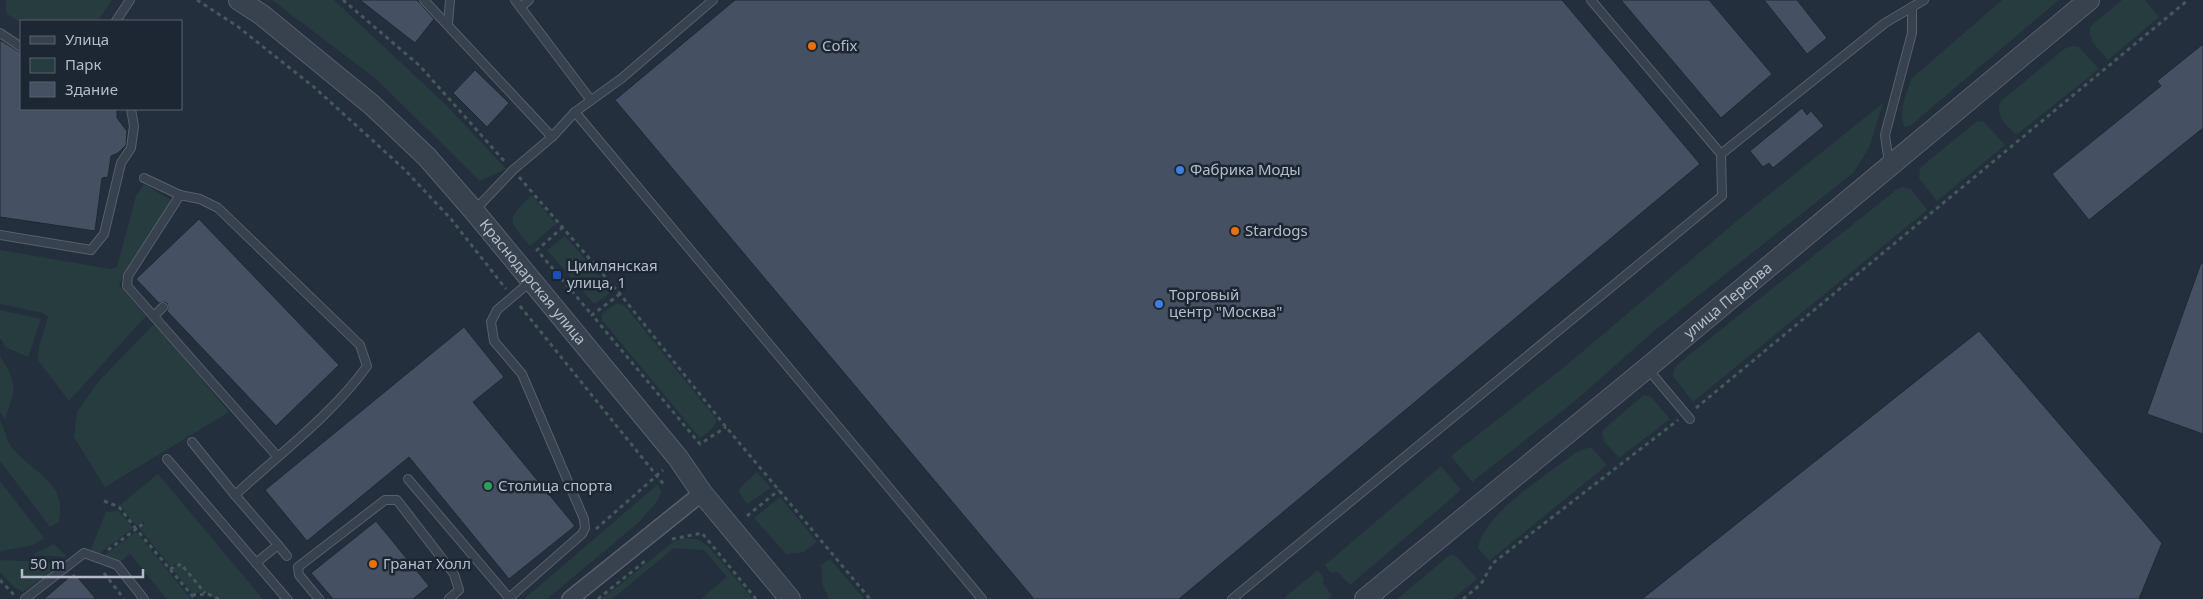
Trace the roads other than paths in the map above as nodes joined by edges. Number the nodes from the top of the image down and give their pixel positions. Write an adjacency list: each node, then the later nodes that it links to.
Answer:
1 (130, 0): 13 (lane)
2 (239, 0): 25 (street, Краснодарская улица)
3 (424, 0): 14 (lane)
4 (450, 0): 14 (lane)
5 (515, 0): 11 (lane)
6 (529, 0): 11 (lane)
7 (713, 0): 17 (lane)
8 (1591, 0): 21 (lane)
9 (1924, 0): 12 (lane)
10 (2088, 0): 22 (street, улица Перерва)
11 (521, 7): 17 (lane)
12 (1912, 7): 21 (lane); 22 (lane)
13 (117, 20)
14 (448, 24): 20 (lane)
15 (0, 33): 16 (lane)
16 (20, 46)
17 (590, 99): 19 (lane)
18 (131, 110): 26 (lane)
19 (575, 112): 20 (lane); 48 (lane)
20 (552, 137): 25 (lane)
21 (1721, 154): 49 (lane)
22 (1889, 166): 30 (street, улица Перерва)
23 (144, 178): 24 (lane)
24 (180, 195): 29 (lane); 33 (lane)
25 (474, 211): 27 (street, Краснодарская улица)
26 (0, 234)
27 (532, 280): 35 (lane); 36 (street, Краснодарская улица)
28 (163, 307): 29 (lane)
29 (154, 316): 33 (lane)
30 (1647, 368): 31 (lane); 50 (street, улица Перерва)
31 (1688, 417)
32 (192, 442): 37 (lane)
33 (277, 456): 37 (lane)
34 (167, 459): 40 (lane)
35 (408, 479)
36 (702, 493): 46 (street); 47 (street, Краснодарская улица)
37 (234, 495): 38 (lane)
38 (278, 545): 39 (lane); 40 (lane)
39 (287, 556)
40 (256, 563): 43 (lane)
41 (23, 599): 42 (lane)
42 (144, 599)
43 (287, 599)
44 (319, 599): 45 (lane)
45 (449, 599)
46 (570, 599)
47 (790, 599)
48 (982, 599)
49 (1232, 599)
50 (1365, 599)

